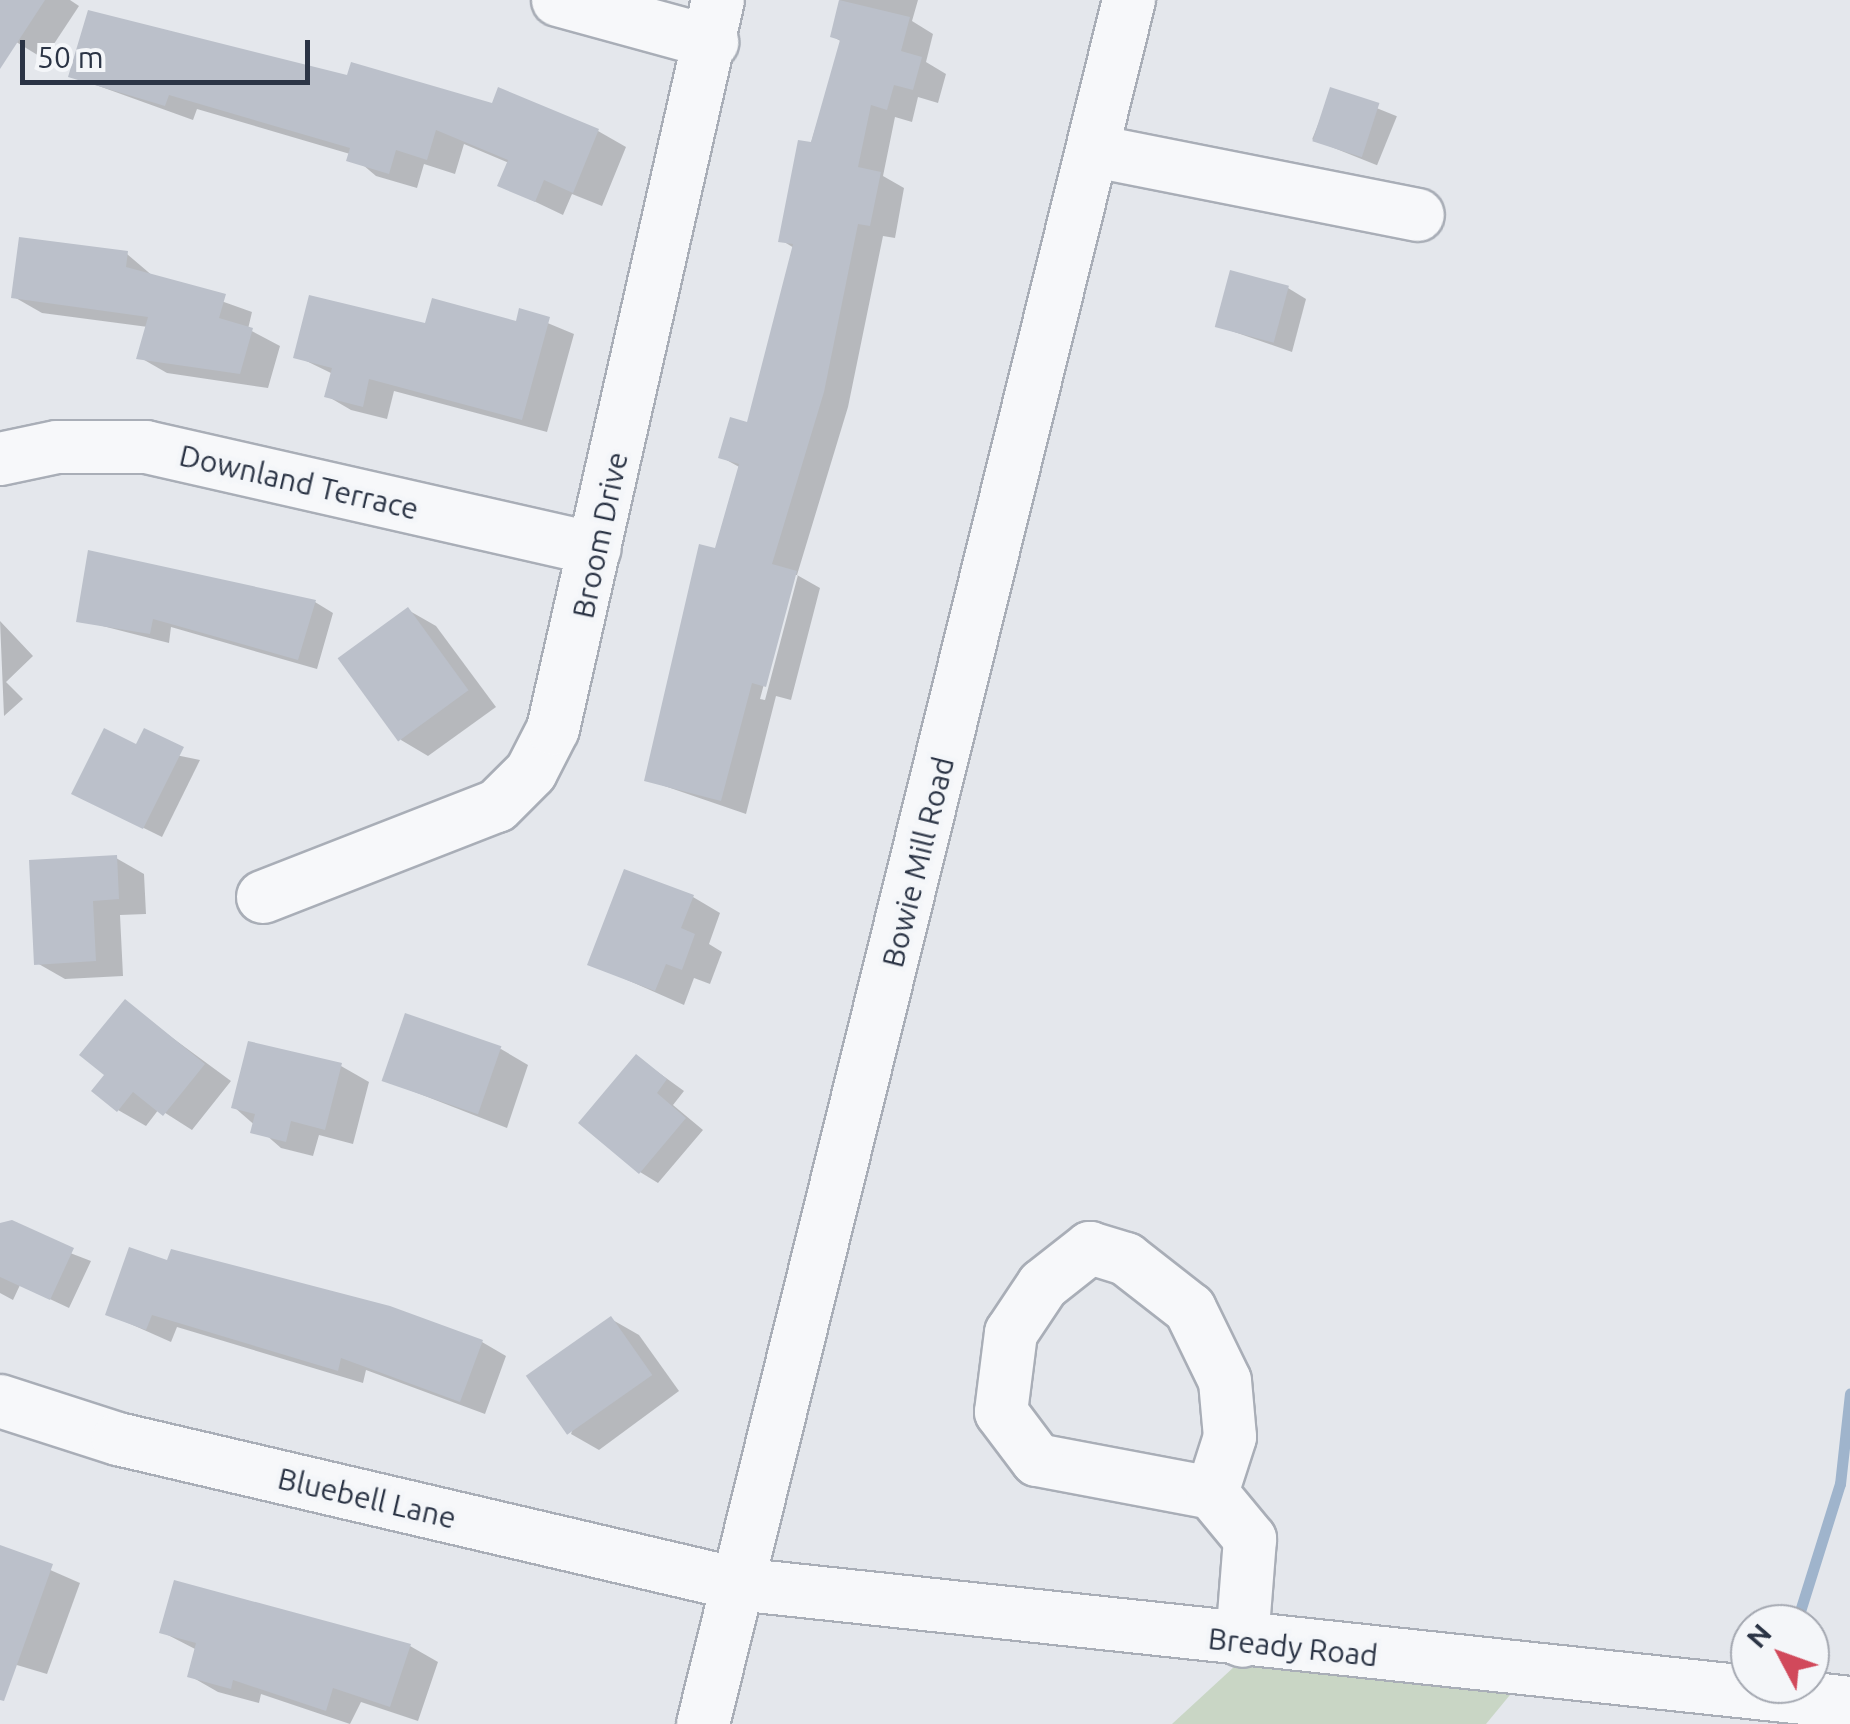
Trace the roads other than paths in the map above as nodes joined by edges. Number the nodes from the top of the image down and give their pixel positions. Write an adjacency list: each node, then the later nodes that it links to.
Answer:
1 (558, 0): 3 (street)
2 (1129, 0): 4 (street, Bowie Mill Road)
3 (715, 21): 7 (street, Broom Drive)
4 (1094, 152): 5 (street); 11 (street, Bowie Mill Road)
5 (1418, 215)
6 (0, 459): 7 (street, Downland Terrace)
7 (595, 549): 8 (street, Broom Drive)
8 (263, 897)
9 (0, 1401): 11 (street, Bluebell Lane)
10 (1212, 1493): 10 (street); 12 (street)
11 (737, 1584): 12 (street, Bready Road); 14 (street, Bowie Mill Road)
12 (1242, 1641): 13 (street, Bready Road)
13 (1850, 1703)
14 (703, 1724)

